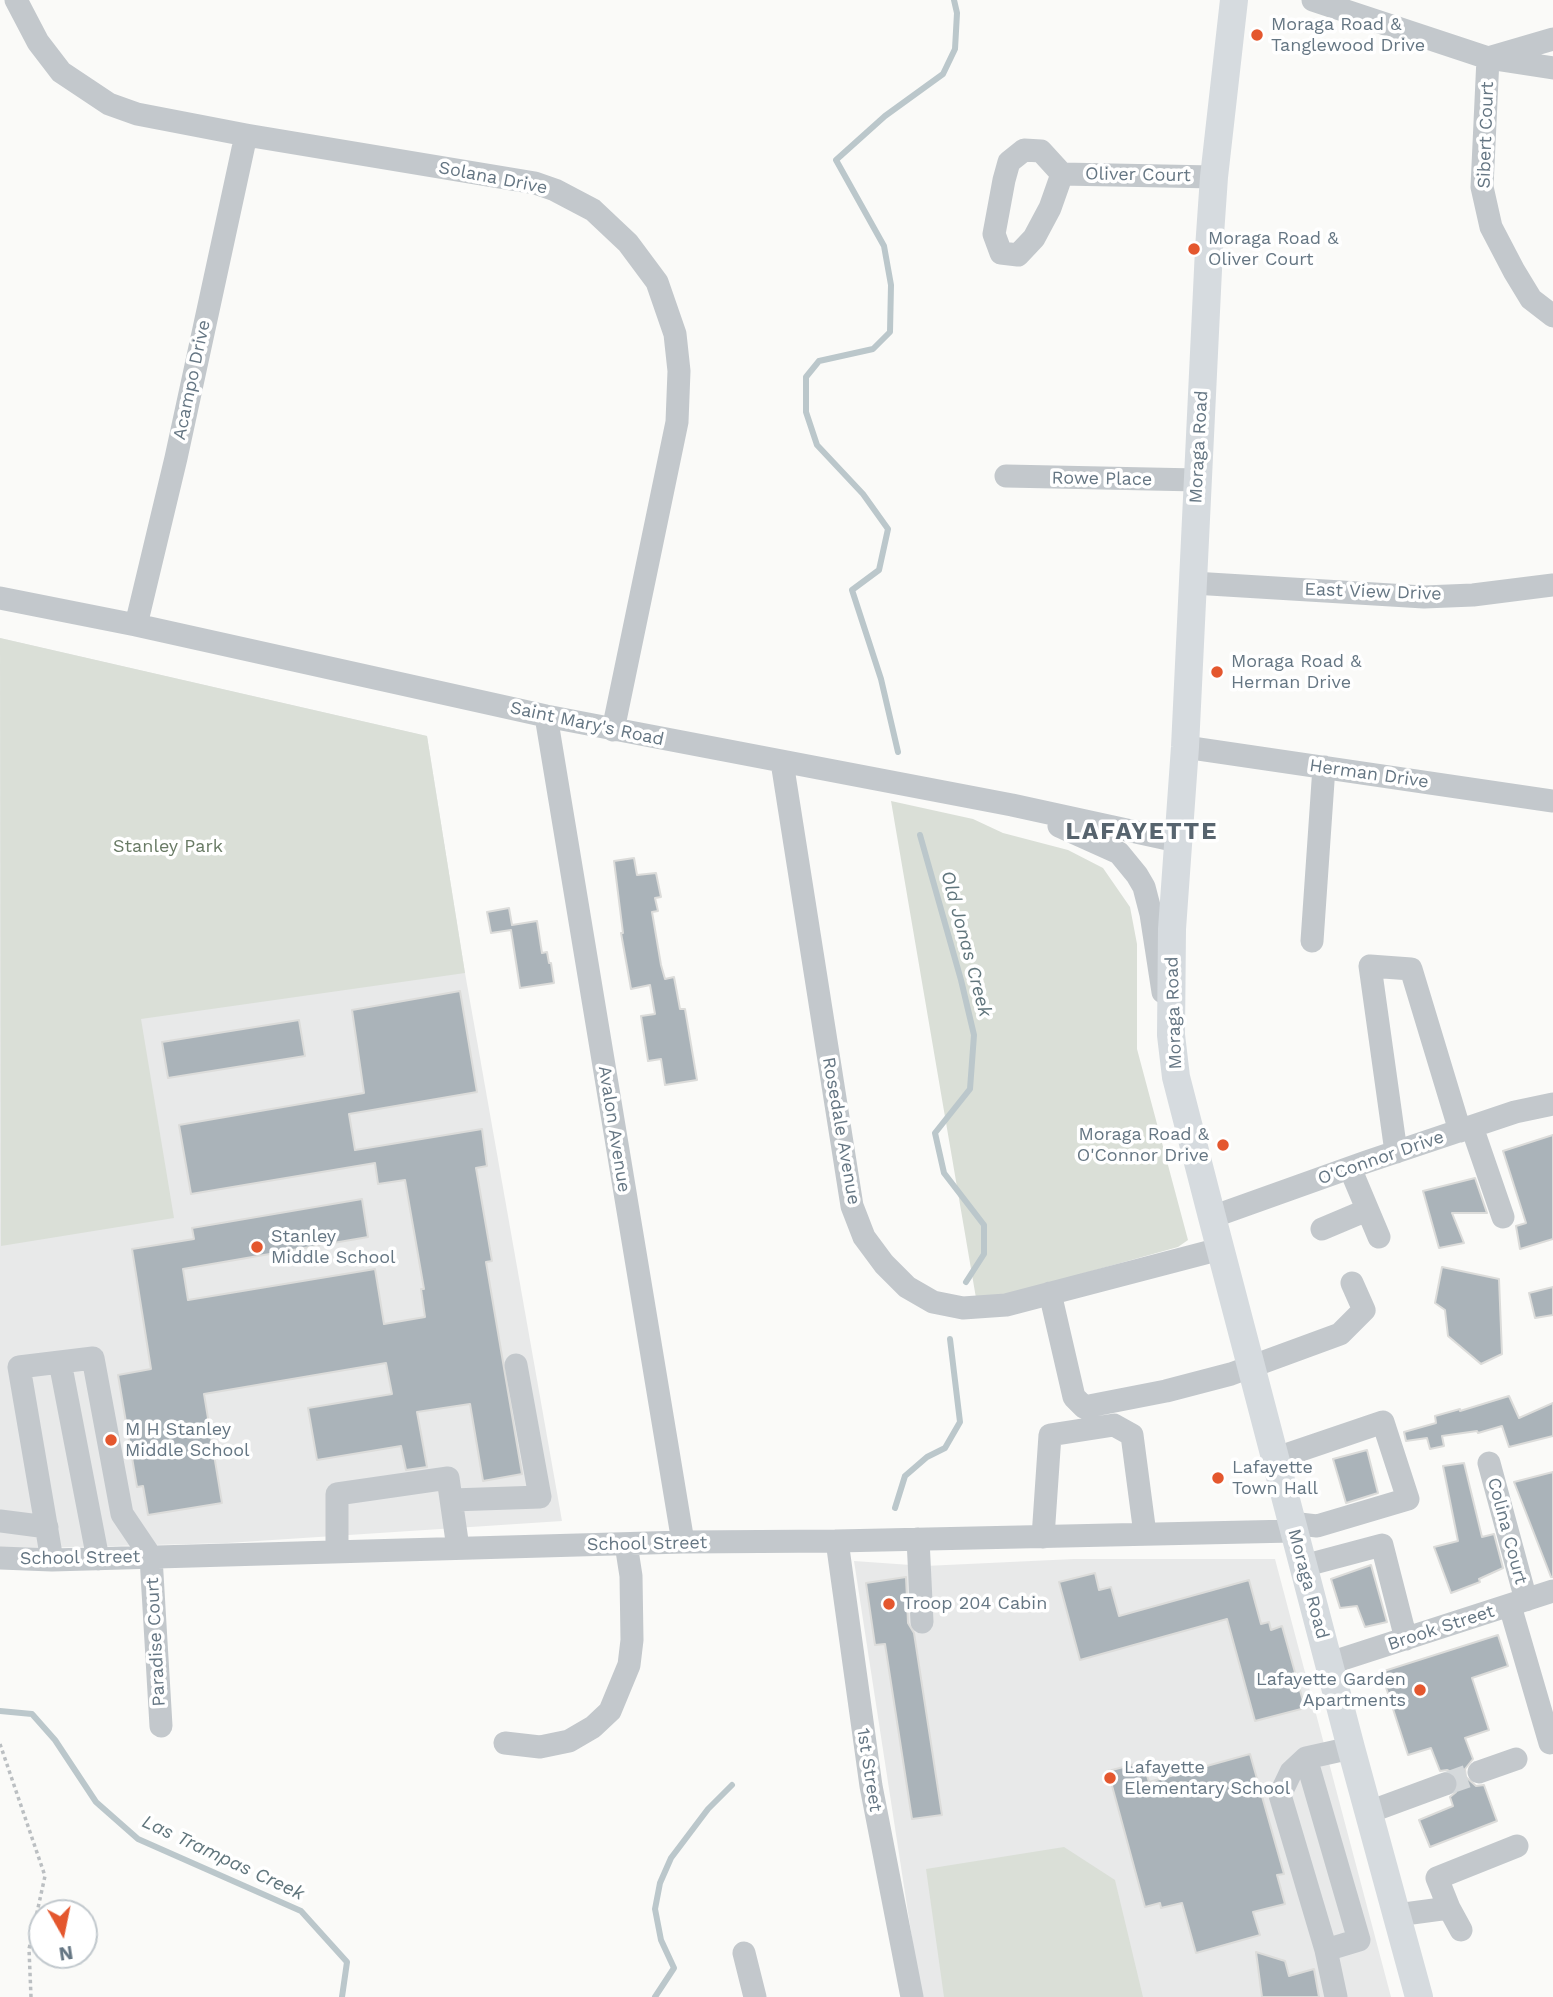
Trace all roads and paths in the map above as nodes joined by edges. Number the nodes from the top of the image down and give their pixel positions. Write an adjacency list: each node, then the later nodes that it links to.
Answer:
1 (16, 0): 7 (street, Solana Drive)
2 (1234, 0): 9 (main road, Moraga Road)
3 (1313, 0): 5 (street)
4 (1553, 39): 5 (street)
5 (1488, 58): 6 (street); 10 (street, Sibert Court)
6 (1553, 68)
7 (246, 135): 16 (street, Acampo Drive); 18 (street, Solana Drive)
8 (1062, 174): 9 (street, Oliver Court)
9 (1214, 177): 12 (main road, Moraga Road)
10 (1553, 316)
11 (1006, 476): 12 (street, Rowe Place)
12 (1198, 480): 13 (main road, Moraga Road)
13 (1193, 583): 14 (street, East View Drive); 19 (main road, Moraga Road)
14 (1553, 585)
15 (0, 598): 16 (street, Saint Mary's Road)
16 (136, 625): 17 (street, Saint Mary's Road)
17 (546, 716): 18 (street, Saint Mary's Road); 52 (street, Avalon Avenue)
18 (613, 730): 20 (street, Saint Mary's Road)
19 (1185, 747): 21 (street, Herman Drive); 24 (main road, Moraga Road)
20 (782, 762): 23 (street, Saint Mary's Road); 38 (street, Rosedale Avenue)
21 (1324, 767): 22 (street, Herman Drive); 25 (street)
22 (1553, 801)
23 (1012, 805): 24 (street, Saint Mary's Road); 26 (street)
24 (1177, 841): 26 (main road, Moraga Road)
25 (1312, 941)
26 (1171, 1035): 32 (main road, Moraga Road)
27 (1553, 1104): 28 (street, O'Connor Drive)
28 (1466, 1129): 29 (street, O'Connor Drive); 29 (street); 33 (street)
29 (1396, 1152): 30 (street, O'Connor Drive)
30 (1350, 1168): 31 (street); 32 (street, O'Connor Drive)
31 (1367, 1210): 34 (street); 35 (street)
32 (1212, 1217): 36 (main road, Moraga Road)
33 (1503, 1217)
34 (1322, 1229)
35 (1378, 1237)
36 (1220, 1249): 38 (street, Rosedale Avenue); 41 (main road, Moraga Road)
37 (1352, 1283): 41 (street)
38 (1050, 1293): 41 (street)
39 (60, 1362): 46 (street); 56 (street); 58 (street)
40 (516, 1365): 44 (street)
41 (1251, 1368): 42 (main road, Moraga Road)
42 (1274, 1459): 47 (main road, Moraga Road); 47 (street, School Street)
43 (1489, 1463): 62 (street, Colina Court)
44 (452, 1500): 54 (street); 55 (street)
45 (0, 1521): 46 (street)
46 (47, 1527): 59 (street)
47 (1292, 1527): 48 (street, School Street); 60 (main road, Moraga Road)
48 (1144, 1534): 49 (street, School Street); 49 (street)
49 (1043, 1537): 50 (street, School Street)
50 (918, 1539): 51 (street, School Street); 63 (street)
51 (837, 1541): 52 (street, School Street); 84 (street, 1st Street)
52 (683, 1542): 53 (street, School Street)
53 (626, 1544): 54 (street, School Street); 67 (street)
54 (458, 1548): 55 (street, School Street)
55 (337, 1552): 56 (street, School Street)
56 (151, 1557): 58 (street, School Street); 66 (street, Paradise Court)
57 (0, 1558): 59 (street, School Street)
58 (98, 1559): 59 (street, School Street)
59 (52, 1560)
60 (1303, 1566): 64 (street); 65 (main road, Moraga Road)
61 (1553, 1591): 62 (street, Brook Street)
62 (1518, 1603): 64 (street, Brook Street); 68 (street, Colina Court)
63 (922, 1622)
64 (1406, 1639): 65 (street, Brook Street)
65 (1330, 1663): 70 (main road, Moraga Road)
66 (161, 1726)
67 (505, 1743)
68 (1550, 1743)
69 (0, 1744): 82 (path)
70 (1351, 1748): 71 (street); 75 (main road, Moraga Road)
71 (1306, 1758): 80 (street); 80 (street)
72 (1516, 1759): 73 (street)
73 (1479, 1772)
74 (1445, 1784): 75 (street)
75 (1369, 1812): 78 (main road, Moraga Road)
76 (1517, 1846): 77 (street)
77 (1449, 1908): 78 (street); 79 (street)
78 (1397, 1915): 86 (main road, Moraga Road)
79 (1461, 1930)
80 (1326, 1950): 85 (street)
81 (744, 1953): 83 (street)
82 (31, 1997)
83 (755, 1997)
84 (912, 1997)
85 (1336, 1997)
86 (1419, 1997)

